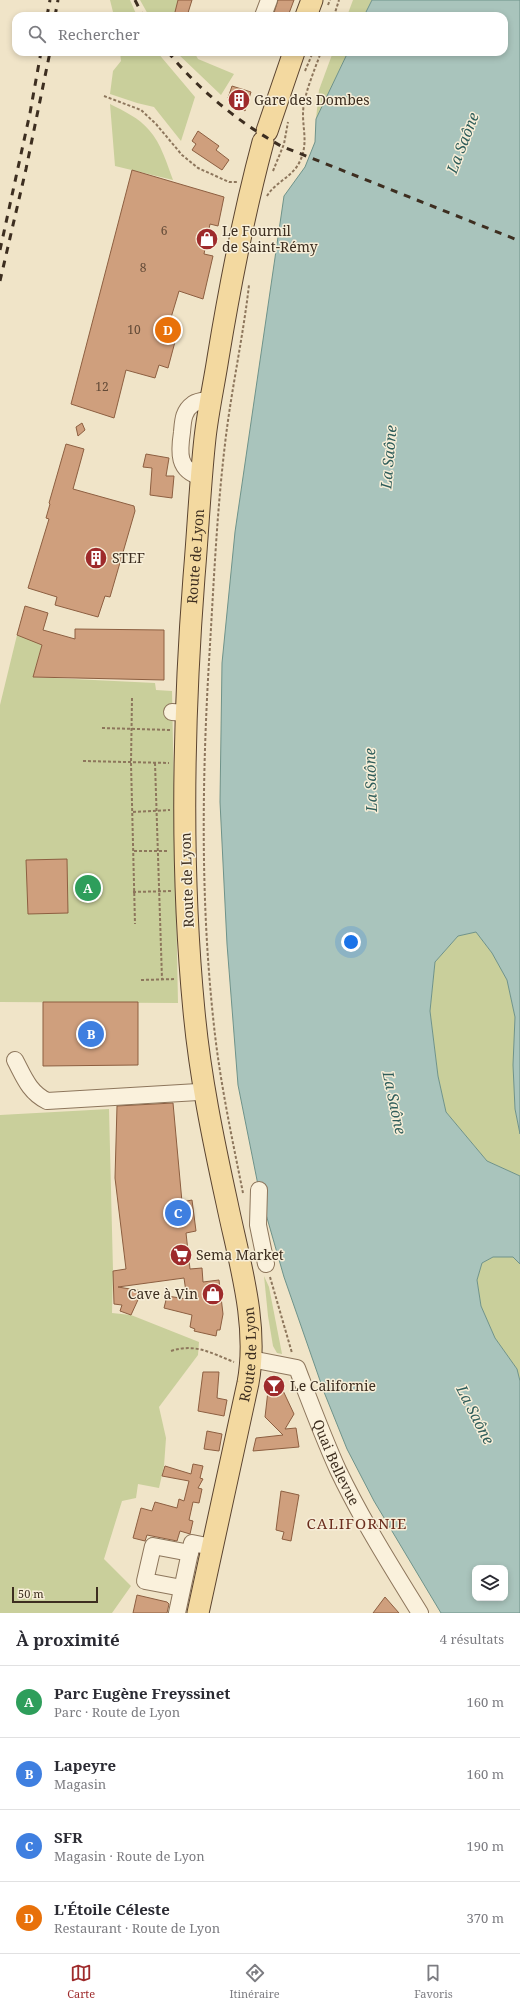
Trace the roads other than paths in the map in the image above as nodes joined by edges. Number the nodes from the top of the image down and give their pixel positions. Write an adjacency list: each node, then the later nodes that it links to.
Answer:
1 (269, 0): 3 (street)
2 (312, 0): 4 (main road)
3 (264, 12)
4 (308, 12)
5 (294, 56): 7 (main road, Route de Lyon)
6 (15, 1060): 7 (street)
7 (204, 1090): 10 (main road, Route de Lyon)
8 (259, 1190): 9 (street)
9 (266, 1264)
10 (251, 1364): 11 (main road, Route de Lyon); 16 (street, Quai Bellevue)
11 (212, 1547): 12 (street); 15 (main road, Route de Lyon)
12 (190, 1553): 13 (street); 13 (street)
13 (182, 1588): 14 (street)
14 (177, 1613)
15 (198, 1613)
16 (420, 1613)

